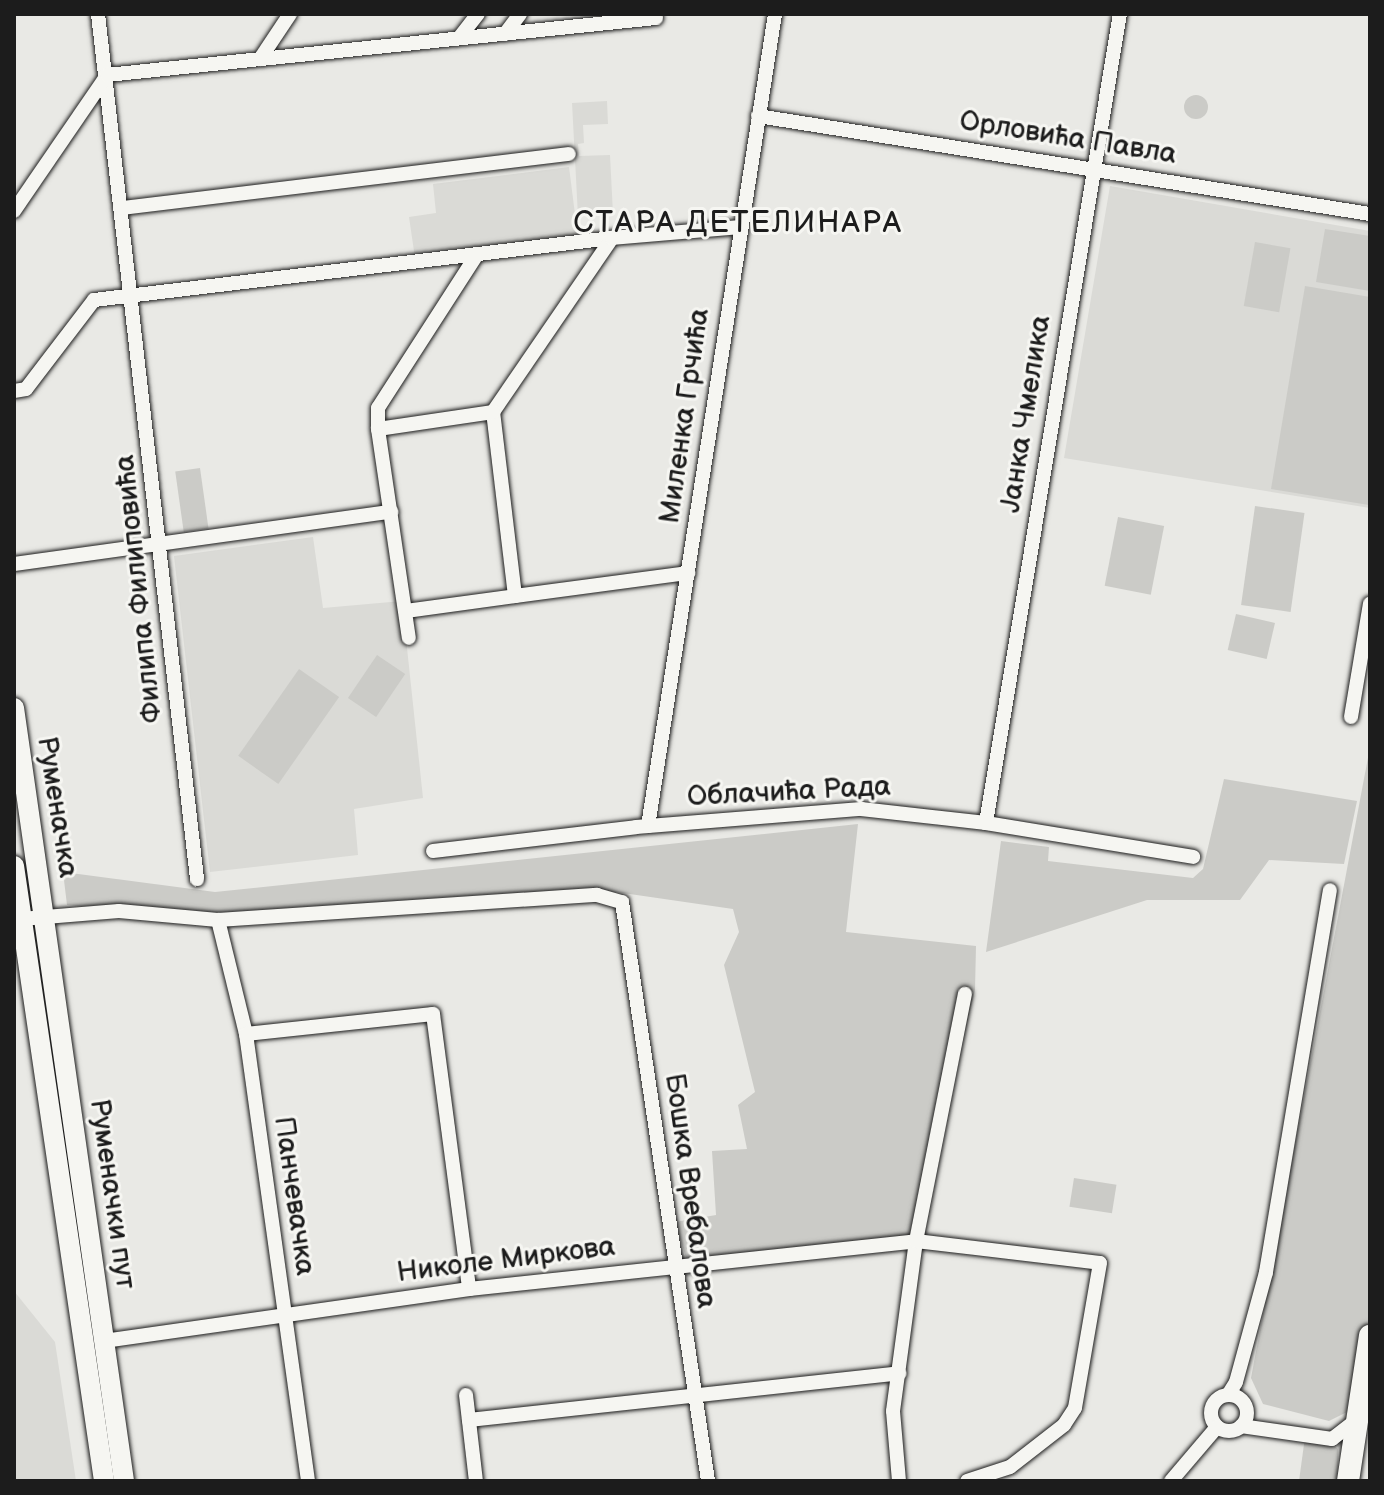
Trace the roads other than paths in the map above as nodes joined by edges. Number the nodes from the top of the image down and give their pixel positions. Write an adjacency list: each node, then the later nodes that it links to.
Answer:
1 (290, 14): 10 (street)
2 (478, 14): 9 (street)
3 (520, 14): 8 (street)
4 (775, 14): 12 (street, Миленка Грчића)
5 (1120, 14): 14 (street, Јанка Чмелика)
6 (101, 16): 11 (street, Филипа Филиповића)
7 (656, 18): 8 (street)
8 (505, 34): 9 (street)
9 (459, 38): 10 (street)
10 (260, 59): 11 (street)
11 (107, 75): 15 (street, Филипа Филиповића); 16 (street)
12 (758, 116): 14 (street, Орловића Павла); 18 (street, Миленка Грчића)
13 (569, 154): 15 (street)
14 (1094, 168): 17 (street, Орловића Павла); 35 (street, Јанка Чмелика)
15 (122, 208): 21 (street, Филипа Филиповића)
16 (14, 211)
17 (1370, 214)
18 (740, 227): 19 (street); 28 (street, Миленка Грчића)
19 (612, 238): 20 (street); 23 (street)
20 (476, 256): 21 (street); 24 (street)
21 (132, 294): 22 (street); 26 (street, Филипа Филиповића)
22 (14, 391)
23 (493, 412): 24 (street); 29 (street)
24 (378, 429): 25 (street)
25 (391, 512): 26 (street); 31 (street)
26 (161, 544): 27 (street); 40 (street, Филипа Филиповића)
27 (14, 564)
28 (688, 573): 29 (street); 36 (street, Миленка Грчића)
29 (515, 596): 31 (street)
30 (1370, 604): 34 (street)
31 (406, 611): 32 (street)
32 (409, 638)
33 (14, 708): 42 (main road, Руменачка)
34 (1351, 717)
35 (986, 823): 36 (street, Облачића Рада); 38 (street, Облачића Рада)
36 (648, 826): 37 (street, Облачића Рада)
37 (433, 851)
38 (1193, 857)
39 (14, 866): 43 (main road, Руменачка)
40 (197, 879)
41 (1330, 890): 54 (street)
42 (46, 914): 43 (street); 44 (street); 52 (main road, Руменачки пут)
43 (21, 919): 63 (main road, Руменачки пут)
44 (218, 920): 46 (street, Панчевачка); 48 (street, Бошка Вребалова)
45 (965, 994): 47 (street)
46 (246, 1034): 49 (street); 50 (street, Панчевачка)
47 (916, 1241): 48 (street, Николе Миркова); 53 (street); 69 (street, Николе Миркова)
48 (675, 1266): 49 (street, Николе Миркова); 56 (street, Бошка Вребалова)
49 (469, 1289): 50 (street, Николе Миркова)
50 (283, 1314): 52 (street, Николе Миркова); 65 (street, Панчевачка)
51 (1370, 1336): 57 (main road)
52 (104, 1341): 64 (main road, Руменачки пут)
53 (899, 1373): 56 (street); 68 (street)
54 (1233, 1391): 59 (street); 60 (street)
55 (466, 1395): 58 (street)
56 (692, 1396): 58 (street); 67 (street, Бошка Вребалова)
57 (1358, 1417): 61 (street); 62 (main road)
58 (469, 1420): 66 (street)
59 (1247, 1423): 60 (street); 61 (street)
60 (1217, 1427): 70 (street)
61 (1332, 1439): 62 (street)
62 (1352, 1458): 71 (main road)
63 (104, 1481)
64 (124, 1481)
65 (308, 1481)
66 (476, 1481)
67 (708, 1481)
68 (899, 1481)
69 (967, 1481)
70 (1171, 1481)
71 (1348, 1481)

